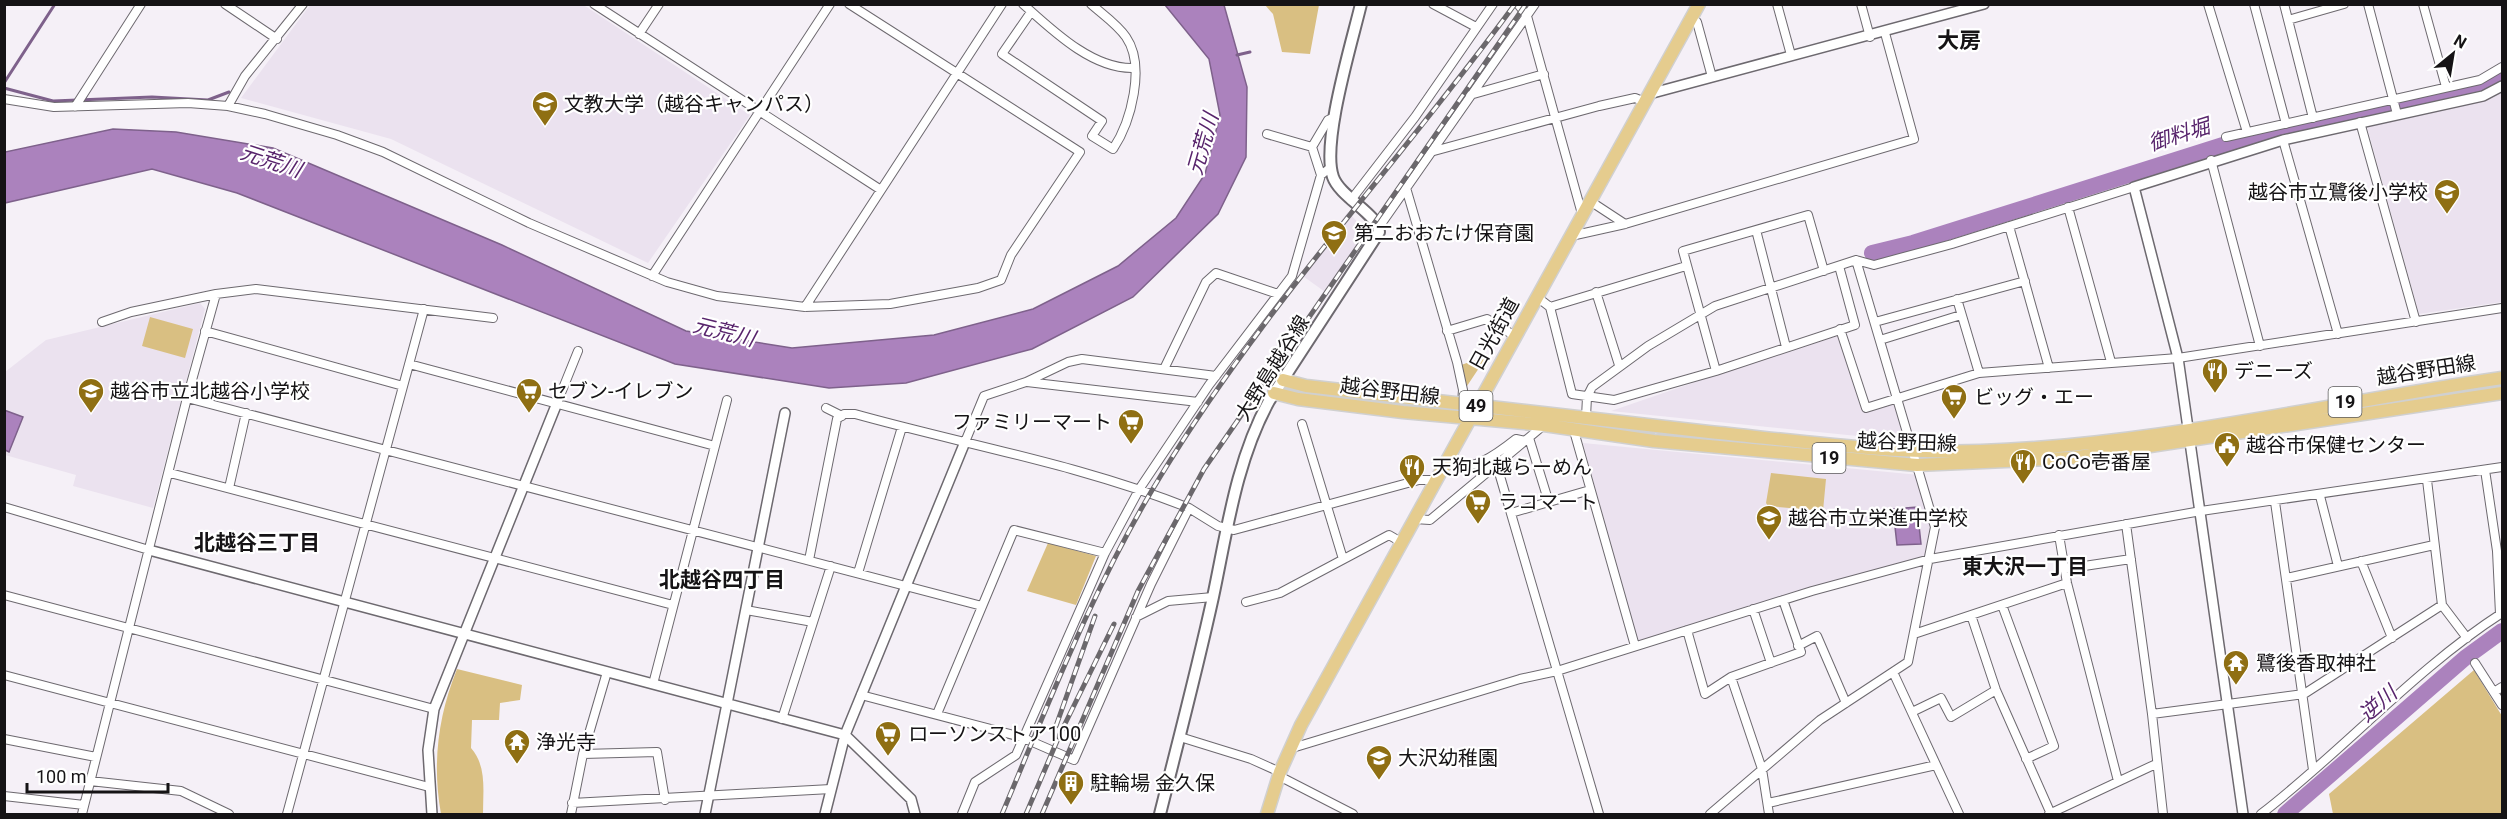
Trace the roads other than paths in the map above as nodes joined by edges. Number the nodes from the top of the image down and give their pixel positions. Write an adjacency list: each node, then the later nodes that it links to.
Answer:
1 (141, 4): 48 (street)
2 (225, 4): 34 (street)
3 (303, 4): 34 (street)
4 (594, 4): 32 (street)
5 (659, 4): 32 (street)
6 (830, 4): 50 (street)
7 (849, 4): 39 (street)
8 (1002, 4): 39 (street)
9 (1023, 4): 26 (street)
10 (1091, 4): 37 (street)
11 (1361, 4): 51 (main road)
12 (1433, 4): 30 (street)
13 (1493, 4): 30 (street)
14 (1518, 4): 27 (street)
15 (1535, 4): 27 (street)
16 (1699, 4): 28 (main road, 日光街道 / 49)
17 (1777, 4): 35 (street)
18 (1861, 4): 33 (street)
19 (1984, 4): 31 (street)
20 (2208, 4): 56 (street)
21 (2254, 4): 55 (street)
22 (2284, 4): 29 (street)
23 (2344, 4): 29 (street)
24 (2368, 4): 46 (street)
25 (2426, 5): 42 (street)
26 (1031, 12): 37 (street); 37 (street)
27 (1527, 16): 38 (street); 43 (street)
28 (1691, 19): 40 (street); 44 (main road, 日光街道 / 49)
29 (2288, 20): 53 (street)
30 (1476, 27): 68 (street)
31 (1885, 33): 33 (street); 72 (street)
32 (639, 34): 50 (street)
33 (1870, 37): 35 (street)
34 (277, 39): 47 (street)
35 (1791, 55): 40 (street)
36 (2502, 67): 42 (street)
37 (1133, 68)
38 (1544, 74): 43 (street); 52 (street)
39 (956, 75): 67 (street); 89 (street)
40 (1712, 77): 44 (street)
41 (2502, 86): 49 (street)
42 (2446, 87): 46 (street)
43 (1470, 95): 61 (street)
44 (1647, 98): 52 (street); 69 (main road, 日光街道 / 49)
45 (4, 99): 48 (street)
46 (2394, 100): 49 (street); 53 (street)
47 (228, 106): 48 (street); 81 (street)
48 (75, 107)
49 (2397, 112): 54 (street)
50 (759, 113): 67 (street); 81 (street)
51 (1335, 117): 60 (street); 63 (main road)
52 (1555, 118): 61 (street); 71 (street)
53 (2313, 118): 55 (street)
54 (2360, 122): 59 (street); 98 (street)
55 (2286, 124): 56 (street)
56 (2247, 132): 58 (street)
57 (1267, 134): 60 (street)
58 (2226, 137)
59 (2283, 140): 62 (street); 102 (street)
60 (1312, 147): 64 (street)
61 (1434, 151): 66 (street)
62 (2211, 160): 65 (street); 105 (street)
63 (1331, 167): 64 (street); 68 (main road)
64 (1321, 175): 86 (street)
65 (2133, 187): 70 (street); 108 (street)
66 (1406, 188): 74 (street); 101 (street)
67 (881, 190): 89 (street)
68 (1351, 200): 74 (main road)
69 (1590, 201): 71 (main road, 日光街道 / 49); 72 (street)
70 (2068, 207): 73 (street); 109 (street)
71 (1582, 214): 76 (main road, 日光街道 / 49)
72 (1625, 224): 76 (street)
73 (2009, 226): 77 (street); 82 (street)
74 (1379, 227): 118 (main road, 大野島越谷線)
75 (1755, 230): 78 (street); 80 (street); 83 (street)
76 (1570, 236): 87 (main road, 日光街道 / 49)
77 (1856, 261): 79 (street); 97 (street)
78 (1686, 266): 84 (street); 93 (street)
79 (1839, 266): 80 (street); 99 (street)
80 (1824, 271): 83 (street)
81 (652, 276): 89 (street)
82 (2025, 280): 88 (street); 112 (street)
83 (1770, 288): 93 (street); 106 (street)
84 (1596, 292): 90 (street); 111 (street)
85 (216, 294): 92 (street); 96 (street); 100 (street)
86 (1278, 294): 113 (street); 116 (street)
87 (1537, 297): 90 (street); 103 (main road, 日光街道 / 49)
88 (1957, 299): 94 (street); 97 (street)
89 (805, 307)
90 (1550, 307): 123 (street)
91 (2502, 308): 98 (street)
92 (424, 309): 95 (street); 110 (street)
93 (1699, 315): 111 (street); 114 (street)
94 (1961, 315): 104 (street); 115 (street)
95 (493, 318)
96 (102, 322)
97 (1875, 322): 104 (street)
98 (2416, 322): 102 (street)
99 (1840, 329): 106 (street); 124 (street)
100 (205, 331): 120 (street); 125 (street)
101 (1447, 331): 103 (street); 129 (street)
102 (2338, 334): 105 (street)
103 (1515, 336): 130 (main road, 日光街道 / 49)
104 (1881, 340): 124 (street)
105 (2260, 346): 108 (street)
106 (1786, 347): 114 (street)
107 (578, 351): 128 (street)
108 (2178, 358): 109 (street); 140 (street)
109 (2110, 362): 112 (street)
110 (409, 364): 120 (street); 128 (street)
111 (1619, 365): 123 (street)
112 (2049, 368): 115 (street)
113 (1164, 369): 116 (street); 119 (street)
114 (1716, 371): 123 (street)
115 (1979, 373): 124 (street)
116 (1216, 376): 127 (street)
117 (2502, 378): 140 (main road, 越谷野田線 / 19)
118 (1283, 380): 121 (main road, 大野島越谷線); 129 (main road, 越谷野田線 / 19)
119 (1026, 382): 127 (street); 143 (street)
120 (402, 386): 146 (street)
121 (1274, 393): 136 (main road, 越谷野田線 / 19); 171 (main road, 大野島越谷線)
122 (2502, 393): 144 (main road, 越谷野田線 / 19)
123 (1587, 397): 135 (street)
124 (1897, 397): 147 (street)
125 (187, 398): 133 (street); 153 (street)
126 (727, 400): 145 (street)
127 (1198, 402): 158 (street)
128 (557, 403): 145 (street); 156 (street)
129 (1462, 403): 130 (main road, 越谷野田線 / 19)
130 (1477, 405): 135 (main road, 越谷野田線 / 19); 136 (main road, 日光街道 / 49)
131 (826, 408): 134 (street)
132 (785, 412): 176 (street)
133 (246, 413): 146 (street); 157 (street)
134 (841, 414): 139 (street); 184 (street)
135 (1586, 417): 147 (main road, 越谷野田線 / 19)
136 (1469, 419): 138 (main road, 越谷野田線 / 19); 148 (main road, 日光街道 / 49)
137 (1302, 424): 163 (street)
138 (1544, 425): 141 (main road, 越谷野田線 / 19); 142 (street)
139 (902, 427): 143 (street); 189 (street)
140 (2188, 429): 144 (street); 147 (main road, 越谷野田線 / 19)
141 (1574, 431): 150 (main road, 越谷野田線 / 19); 159 (street)
142 (1528, 439): 149 (street); 162 (street)
143 (966, 442): 158 (street); 192 (street)
144 (2190, 442): 150 (main road, 越谷野田線 / 19); 166 (street)
145 (715, 446): 172 (street)
146 (385, 449): 156 (street); 169 (street)
147 (1913, 451): 150 (street)
148 (1445, 462): 149 (street); 154 (main road, 日光街道 / 49)
149 (1493, 462): 167 (street); 168 (street)
150 (1917, 465): 181 (street)
151 (2502, 467): 152 (street)
152 (2485, 470): 155 (street); 178 (street)
153 (170, 473): 157 (street); 177 (street)
154 (1435, 480): 163 (street); 168 (main road, 日光街道 / 49)
155 (2427, 480): 160 (street); 175 (street)
156 (524, 485): 172 (street); 180 (street)
157 (229, 488): 169 (street)
158 (1140, 488): 165 (street); 179 (street)
159 (1590, 490): 162 (street); 214 (street)
160 (2320, 496): 161 (street); 187 (street)
161 (2275, 502): 166 (street); 190 (street)
162 (1549, 503): 167 (street)
163 (1327, 506): 171 (street); 182 (street)
164 (4, 507): 177 (street)
165 (1189, 508): 171 (street); 206 (street)
166 (2201, 511): 170 (street); 232 (street)
167 (1511, 513): 218 (street)
168 (1414, 519): 174 (main road, 日光街道 / 49)
169 (365, 524): 180 (street); 196 (street)
170 (2126, 524): 173 (street); 183 (street)
171 (1226, 529): 194 (main road, 大野島越谷線)
172 (693, 530): 176 (street); 198 (street)
173 (2059, 535): 181 (street); 188 (street)
174 (1401, 542): 182 (street); 244 (main road, 日光街道 / 49)
175 (2434, 545): 185 (street); 200 (street)
176 (758, 547): 184 (street); 203 (street)
177 (149, 550): 196 (street); 208 (street)
178 (2500, 550): 204 (street)
179 (1105, 553): 201 (street); 241 (street)
180 (494, 558): 198 (street); 210 (street)
181 (1930, 558): 195 (street); 211 (street)
182 (1342, 559): 197 (street)
183 (2131, 559): 188 (street); 238 (street)
184 (809, 560): 186 (street)
185 (2361, 561): 187 (street); 212 (street)
186 (831, 566): 189 (street); 207 (street)
187 (2338, 566): 190 (street)
188 (2064, 569): 191 (street)
189 (858, 573): 192 (street)
190 (2287, 578): 228 (street)
191 (2067, 584): 199 (street); 255 (street)
192 (906, 586): 201 (street); 229 (street)
193 (4, 595): 208 (street)
194 (1213, 597): 206 (street); 242 (main road, 大野島越谷線)
195 (1783, 600): 202 (street); 215 (street)
196 (343, 602): 210 (street); 223 (street)
197 (1246, 602)
198 (673, 605): 224 (street)
199 (2002, 605): 205 (street); 248 (street)
200 (2442, 605): 212 (street); 213 (street)
201 (982, 606): 237 (street)
202 (1753, 609): 209 (street); 216 (street)
203 (746, 610): 207 (street); 233 (street)
204 (2501, 613): 213 (street)
205 (1971, 615): 211 (street); 226 (street)
206 (1136, 616): 241 (street)
207 (813, 622): 239 (street)
208 (128, 627): 223 (street); 230 (street)
209 (1687, 630): 214 (street); 222 (street)
210 (463, 634): 219 (street); 235 (street)
211 (1914, 634): 220 (street)
212 (2392, 638): 228 (street)
213 (2467, 638): 252 (street)
214 (1635, 646): 218 (street)
215 (1798, 646): 216 (street); 231 (street)
216 (1771, 663): 222 (street)
217 (2475, 663): 227 (street)
218 (1557, 671): 244 (street); 276 (street)
219 (607, 672): 224 (street); 245 (street)
220 (1893, 672): 231 (street); 236 (street)
221 (4, 675): 230 (street)
222 (1731, 677): 251 (street)
223 (322, 680): 235 (street); 246 (street)
224 (653, 684): 233 (street)
225 (2502, 687): 227 (street)
226 (1996, 690): 236 (street); 248 (street)
227 (2494, 692): 234 (street)
228 (2304, 694): 232 (street); 252 (street)
229 (861, 695): 237 (street); 240 (street)
230 (108, 703): 246 (street); 247 (street)
231 (1846, 703): 251 (street)
232 (2227, 703): 238 (street); 282 (street)
233 (727, 704): 239 (street); 259 (street)
234 (2502, 705)
235 (434, 709): 256 (street)
236 (1912, 712): 250 (street)
237 (937, 714): 241 (street)
238 (2152, 714): 249 (street)
239 (782, 719): 240 (street)
240 (845, 735): 257 (street); 264 (street)
241 (1021, 737): 272 (street)
242 (1180, 737): 253 (street); 273 (main road, 大野島越谷線)
243 (4, 739): 247 (street)
244 (1289, 749): 253 (main road, 日光街道 / 49)
245 (584, 754): 260 (street); 261 (street)
246 (302, 755): 256 (street); 267 (street)
247 (96, 757): 254 (street)
248 (2026, 759): 280 (street)
249 (2156, 764): 255 (street); 281 (street)
250 (1936, 765): 262 (street); 279 (street)
251 (1762, 769): 262 (street); 277 (street)
252 (2313, 770): 283 (street)
253 (1279, 774): 274 (main road, 日光街道 / 49); 275 (street)
254 (90, 781): 263 (street); 266 (street)
255 (2118, 781): 280 (street)
256 (429, 787): 268 (street)
257 (831, 789): 259 (street); 271 (street)
258 (4, 796): 263 (street)
259 (709, 796): 260 (street); 270 (street)
260 (665, 800): 261 (street)
261 (572, 803): 269 (street)
262 (1768, 803): 278 (street)
263 (84, 805): 265 (street)
264 (917, 813)
265 (82, 814)
266 (229, 814)
267 (287, 814)
268 (432, 814)
269 (571, 814)
270 (705, 814)
271 (825, 814)
272 (962, 814)
273 (1160, 814)
274 (1267, 814)
275 (1353, 814)
276 (1599, 814)
277 (1710, 814)
278 (1769, 814)
279 (1959, 814)
280 (2050, 814)
281 (2163, 814)
282 (2243, 814)
283 (2261, 814)

